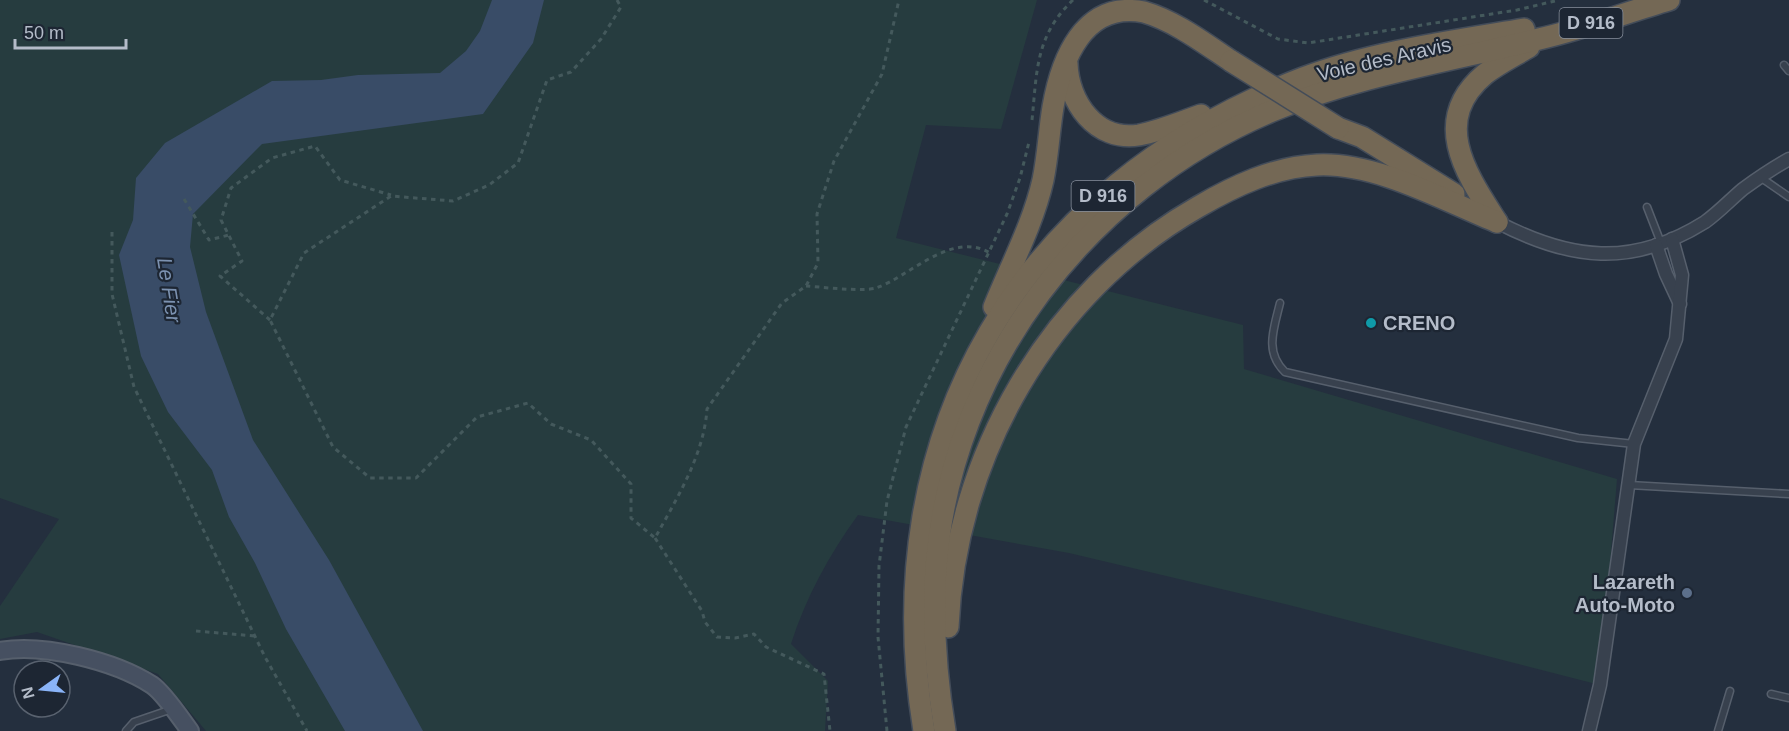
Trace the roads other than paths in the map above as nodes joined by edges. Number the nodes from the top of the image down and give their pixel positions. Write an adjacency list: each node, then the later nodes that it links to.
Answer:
1 (1668, 0): 2 (highway, Voie des Aravis / D 916)
2 (1640, 8): 3 (highway, Voie des Aravis / D 916); 5 (highway, Voie des Aravis / D 916)
3 (1542, 39): 12 (highway); 24 (highway, Voie des Aravis / D 916)
4 (1067, 56): 5 (highway); 6 (highway, bridge); 15 (highway)
5 (1275, 89): 15 (highway, Voie des Aravis / D 916)
6 (1338, 128): 8 (highway); 12 (highway)
7 (1789, 159): 9 (street)
8 (1360, 169): 12 (highway); 24 (highway)
9 (1760, 177): 10 (lane); 13 (street)
10 (1789, 197)
11 (1647, 207): 13 (lane)
12 (1497, 222): 13 (street)
13 (1663, 242): 16 (street)
14 (1280, 303): 16 (lane)
15 (968, 372): 27 (highway, Voie des Aravis / D 916)
16 (1634, 444): 17 (street)
17 (1629, 485): 18 (lane); 28 (street)
18 (1789, 494)
19 (0, 651): 23 (street)
20 (1730, 691): 29 (lane)
21 (1771, 694): 22 (lane)
22 (1789, 698)
23 (173, 709): 25 (lane); 26 (street)
24 (945, 728)
25 (126, 731)
26 (190, 731)
27 (924, 731)
28 (1589, 731)
29 (1718, 731)

